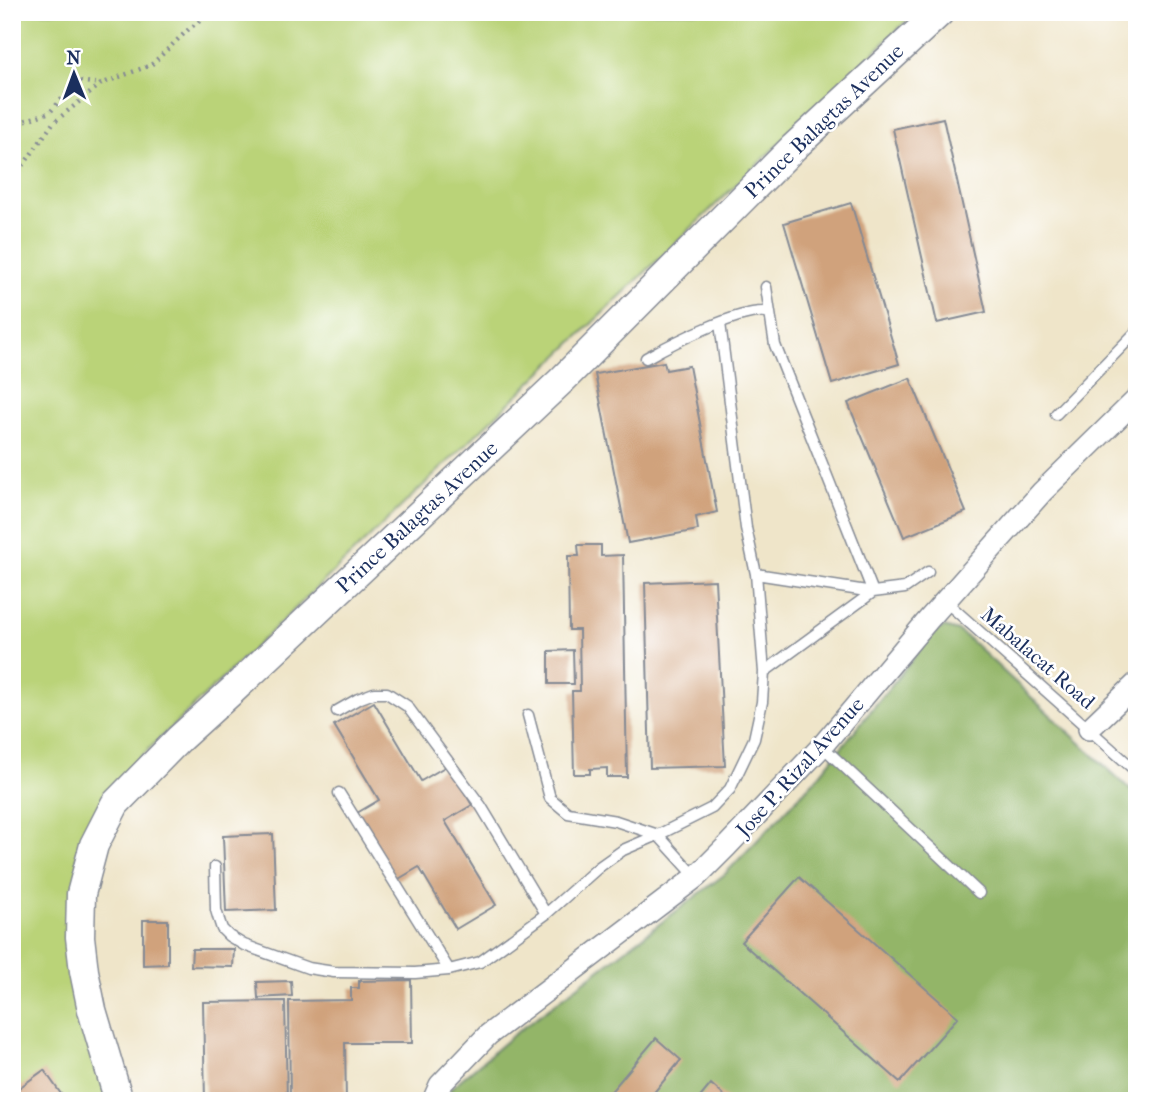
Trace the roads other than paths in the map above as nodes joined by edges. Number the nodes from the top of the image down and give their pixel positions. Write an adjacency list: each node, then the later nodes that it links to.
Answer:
1 (940, 12): 27 (main road, Prince Balagtas Avenue)
2 (766, 287): 3 (lane)
3 (770, 313): 4 (lane); 11 (lane)
4 (720, 323): 6 (lane); 10 (lane)
5 (1137, 331): 8 (lane)
6 (646, 358)
7 (1137, 399): 12 (street, Jose P. Rizal Avenue)
8 (1056, 414)
9 (928, 572): 11 (lane)
10 (756, 574): 11 (lane); 13 (lane)
11 (873, 592): 13 (lane)
12 (945, 601): 17 (lane, Mabalacat Road); 18 (street, Jose P. Rizal Avenue)
13 (764, 672): 21 (lane)
14 (1137, 683): 17 (street)
15 (337, 711): 25 (lane)
16 (528, 715): 21 (lane)
17 (1089, 729): 19 (lane, Mabalacat Road)
18 (822, 746): 23 (street, Jose P. Rizal Avenue); 24 (lane)
19 (1137, 772)
20 (340, 793): 26 (lane)
21 (658, 835): 23 (lane); 25 (lane)
22 (215, 867): 26 (lane)
23 (696, 877): 28 (street, Jose P. Rizal Avenue)
24 (979, 892)
25 (546, 914): 26 (lane)
26 (449, 970)
27 (119, 1101)
28 (433, 1101)

